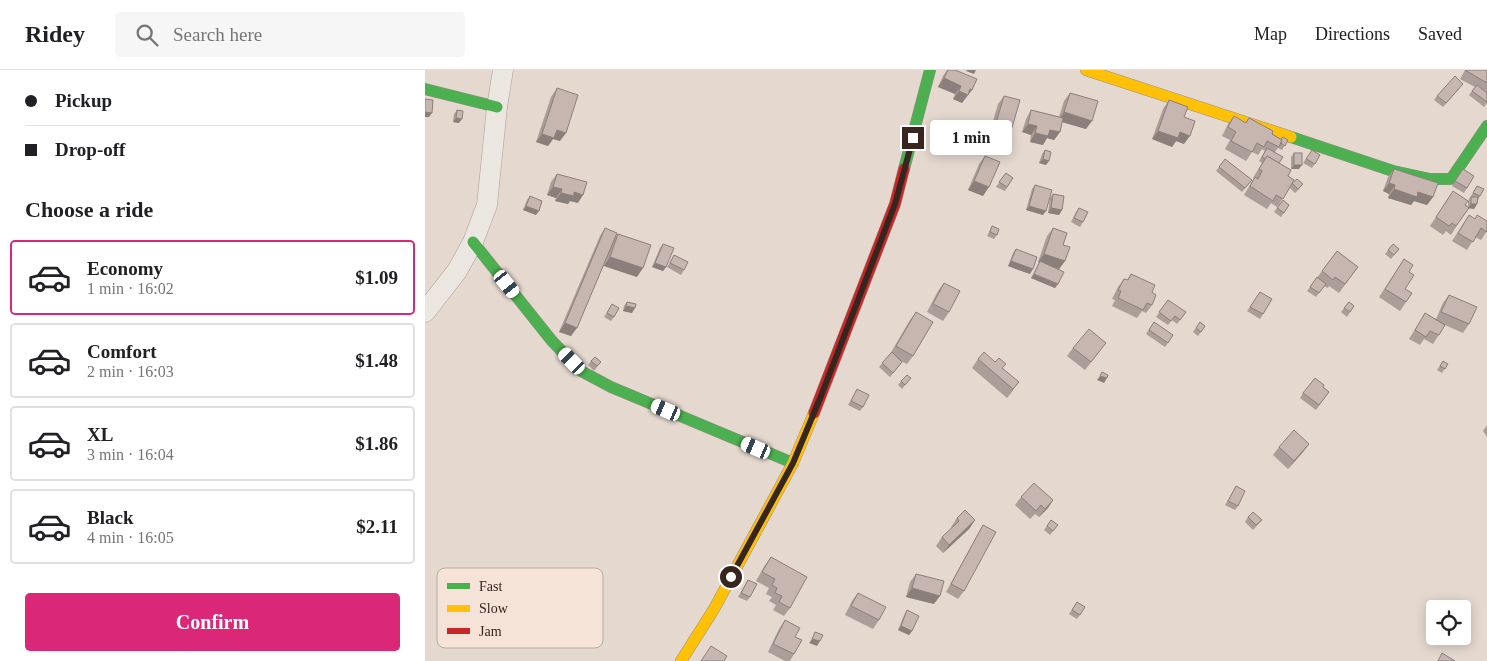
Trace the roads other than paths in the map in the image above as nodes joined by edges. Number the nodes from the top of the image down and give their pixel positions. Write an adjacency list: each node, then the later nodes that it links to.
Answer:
1 (503, 70): 5 (street)
2 (929, 70): 9 (street)
3 (1086, 70): 6 (street)
4 (425, 89): 5 (street)
5 (497, 106): 7 (street)
6 (1487, 126)
7 (473, 242): 8 (street); 9 (street)
8 (425, 312)
9 (793, 463): 10 (street)
10 (681, 661)

